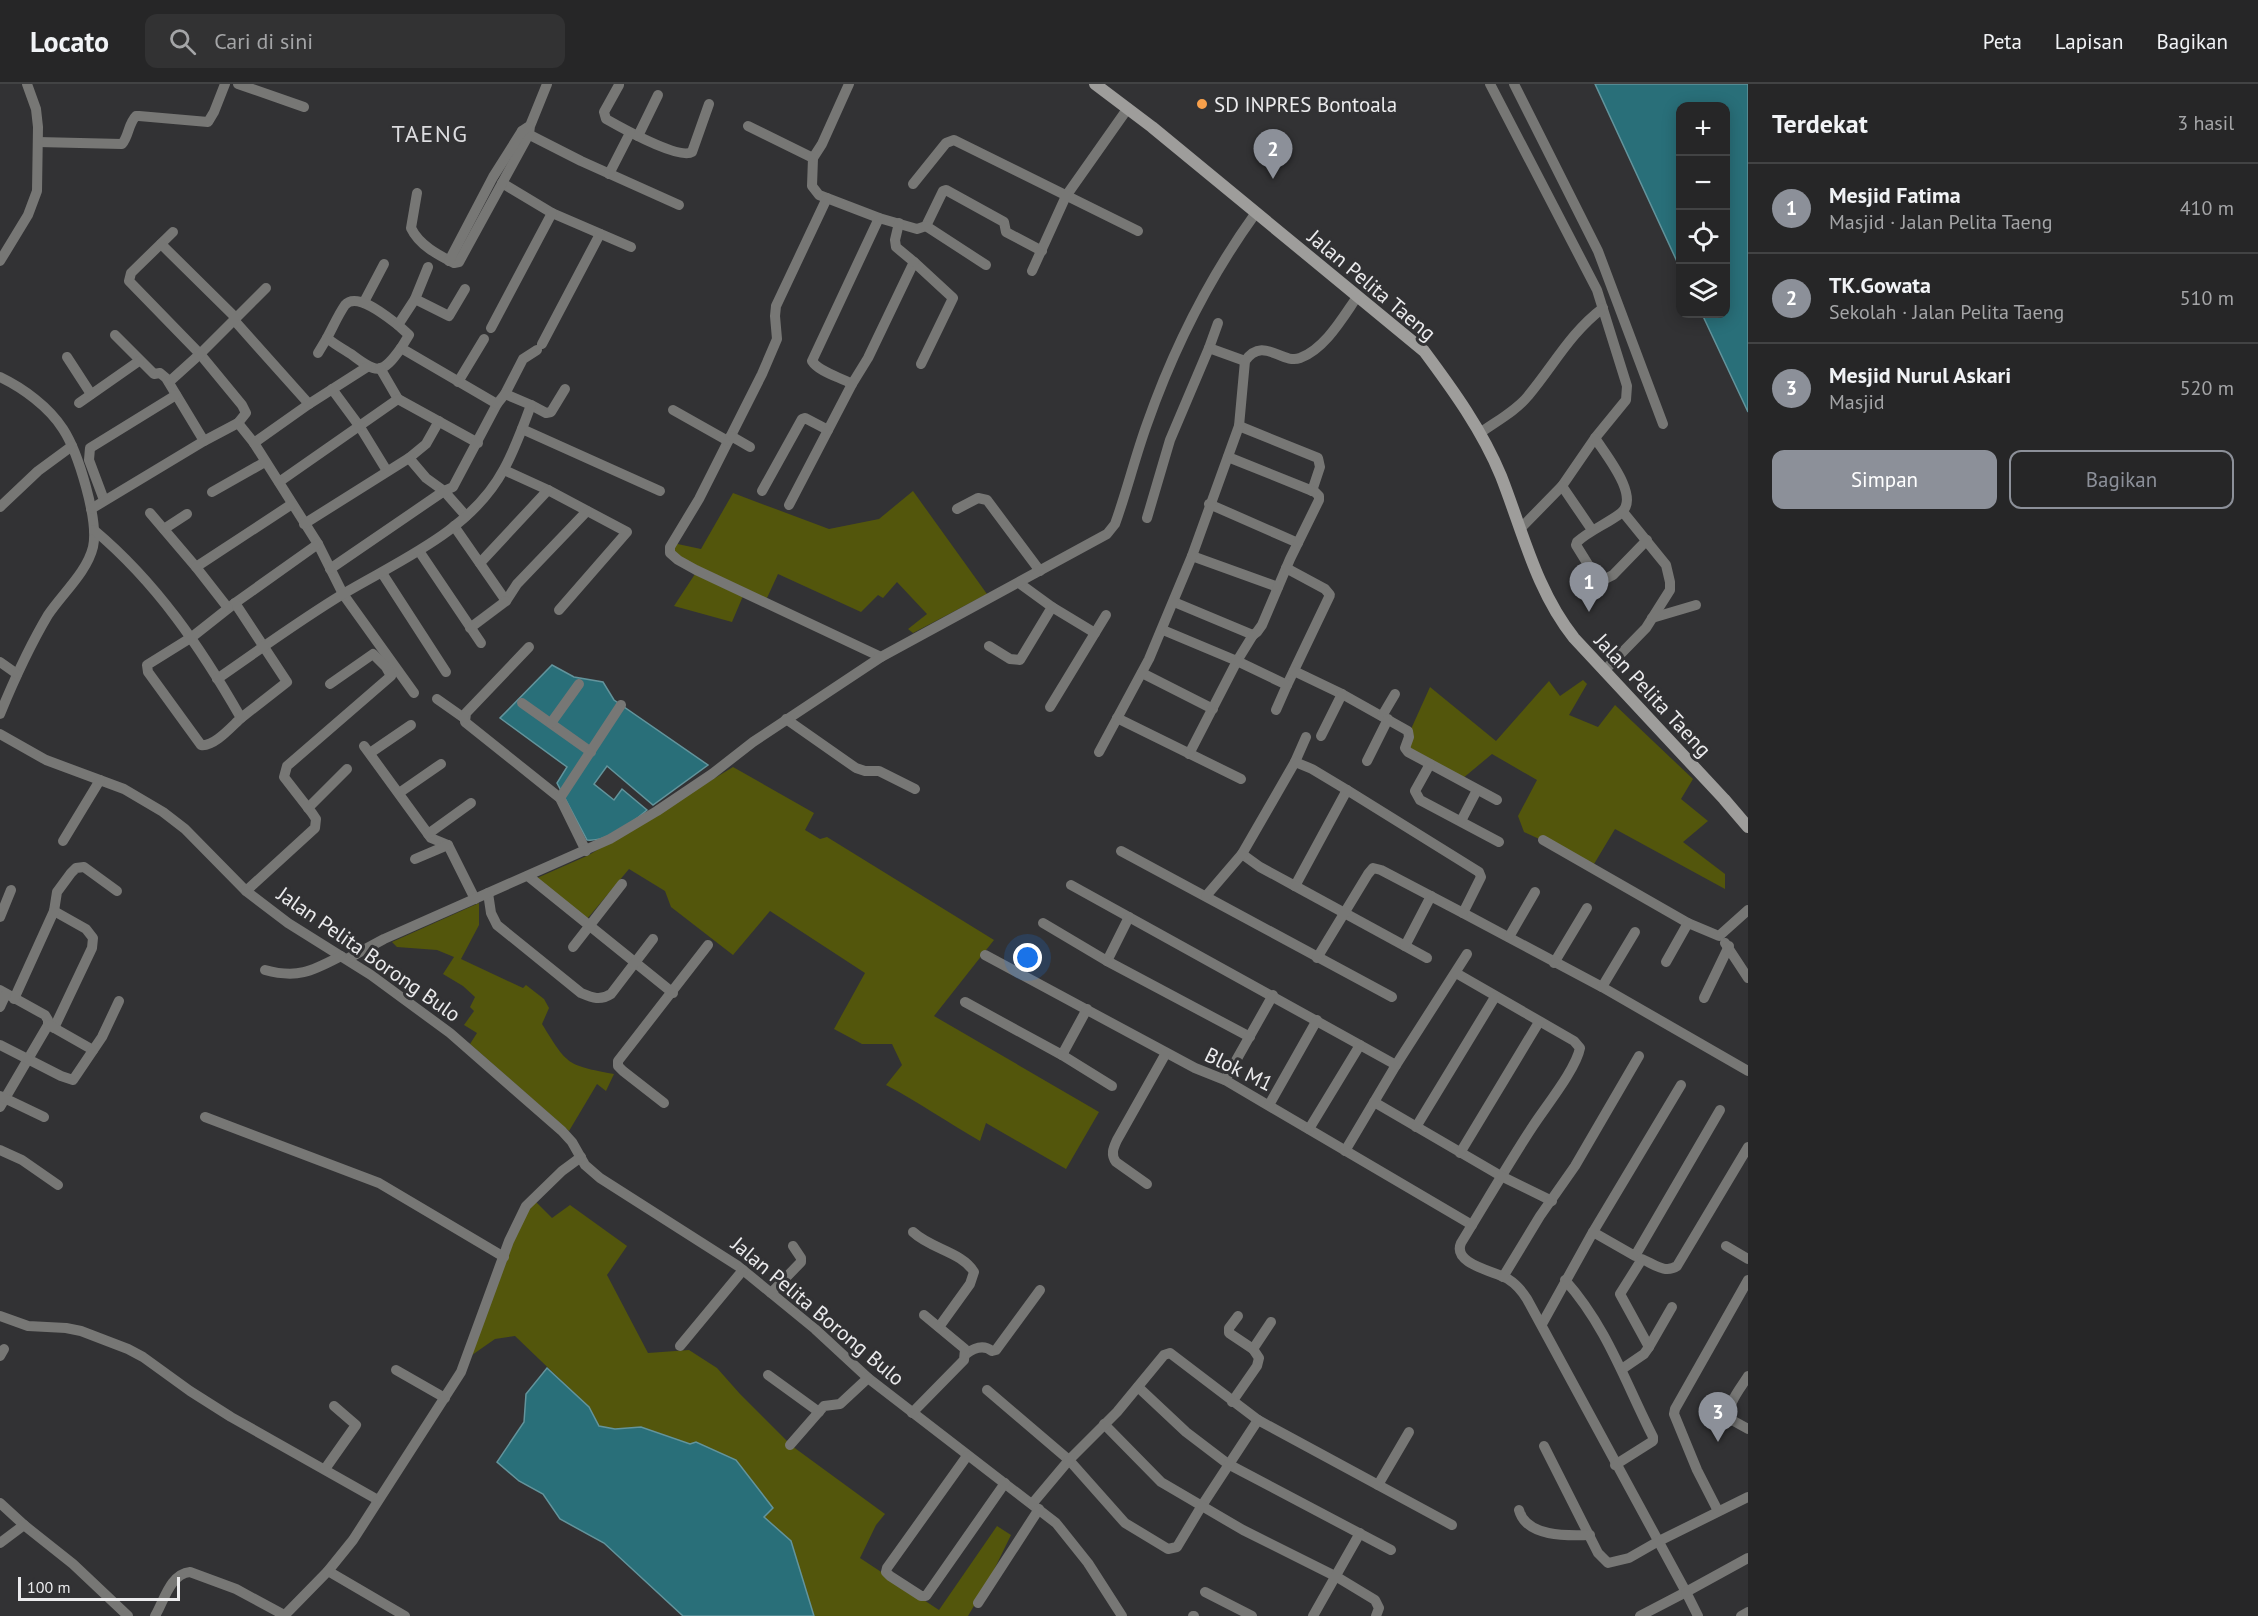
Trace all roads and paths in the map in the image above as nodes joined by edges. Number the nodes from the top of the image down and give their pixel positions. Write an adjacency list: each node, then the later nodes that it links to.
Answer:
1 (27, 84): 17 (street)
2 (225, 84): 17 (street)
3 (238, 84): 12 (street)
4 (547, 84): 15 (street)
5 (849, 84): 18 (street)
6 (1095, 84): 13 (street, Jalan Pelita Taeng)
7 (1490, 84): 49 (street)
8 (1514, 84): 57 (street)
9 (619, 85): 16 (street)
10 (658, 95): 16 (street)
11 (709, 104): 16 (street)
12 (304, 107)
13 (1128, 108): 23 (street); 28 (street, Jalan Pelita Taeng)
14 (748, 126): 18 (street)
15 (527, 130): 19 (street); 20 (street); 24 (street)
16 (634, 135): 19 (street)
17 (38, 142): 38 (street)
18 (813, 158): 25 (street)
19 (609, 174): 26 (street)
20 (502, 183): 24 (street); 27 (street)
21 (913, 184): 23 (street)
22 (417, 193): 24 (street)
23 (1066, 196): 32 (street); 37 (street)
24 (489, 197)
25 (827, 198): 29 (street); 92 (street)
26 (679, 205)
27 (552, 213): 34 (street); 53 (street)
28 (1256, 214): 46 (street, Jalan Pelita Taeng); 140 (street)
29 (879, 218): 30 (street); 72 (street)
30 (899, 223): 31 (street); 39 (street)
31 (926, 226): 37 (street); 41 (street)
32 (1138, 231)
33 (173, 232): 35 (street)
34 (600, 234): 36 (street); 76 (street)
35 (161, 244): 50 (street); 61 (street)
36 (632, 247)
37 (1042, 251): 43 (street)
38 (0, 261)
39 (914, 262): 65 (street); 72 (street)
40 (384, 264): 48 (street)
41 (986, 266)
42 (428, 267): 47 (street)
43 (1032, 271)
44 (266, 288): 50 (street)
45 (465, 289): 47 (street)
46 (1357, 297): 64 (street); 91 (street, Jalan Pelita Taeng)
47 (415, 299): 52 (street)
48 (364, 302): 52 (street); 55 (street)
49 (1603, 308): 68 (street); 91 (street)
50 (235, 319): 61 (street); 80 (street)
51 (1218, 323): 59 (street)
52 (398, 325): 58 (street)
53 (491, 328)
54 (115, 335): 63 (street)
55 (327, 338): 60 (street); 66 (street)
56 (484, 339): 71 (street)
57 (1634, 347): 68 (street); 86 (street)
58 (401, 348): 67 (street); 71 (street)
59 (1209, 348): 64 (street); 124 (street)
60 (318, 353)
61 (200, 354): 70 (street); 85 (street)
62 (67, 357): 75 (street)
63 (139, 361): 70 (street); 75 (street)
64 (1245, 361): 87 (street)
65 (921, 364)
66 (367, 367): 67 (street); 73 (street)
67 (380, 368): 78 (street)
68 (1624, 376): 93 (street)
69 (0, 377): 97 (street)
70 (169, 382): 77 (street)
71 (458, 382): 81 (street)
72 (852, 384): 90 (street)
73 (332, 389): 80 (street); 88 (street)
74 (565, 389): 82 (street)
75 (90, 394): 79 (street)
76 (505, 394): 81 (street); 82 (street)
77 (176, 395): 94 (street); 112 (street)
78 (398, 399): 84 (street); 88 (street)
79 (79, 403)
80 (309, 404): 96 (street)
81 (497, 404): 95 (street)
82 (531, 405): 89 (street)
83 (673, 410): 92 (street)
84 (439, 422): 95 (street); 100 (street)
85 (238, 423): 94 (street); 96 (street)
86 (1662, 424)
87 (1239, 426): 99 (street); 107 (street)
88 (360, 427): 103 (street); 104 (street)
89 (522, 429): 102 (street); 109 (street)
90 (828, 430): 110 (street); 115 (street)
91 (1480, 433): 128 (street, Jalan Pelita Taeng)
92 (730, 438): 98 (street); 162 (street)
93 (1595, 438): 105 (street); 120 (street)
94 (204, 441): 112 (street)
95 (478, 442): 108 (street)
96 (254, 443): 101 (street)
97 (72, 446): 116 (street); 117 (street)
98 (750, 447)
99 (1228, 457): 107 (street); 114 (street)
100 (409, 458): 103 (street); 108 (street)
101 (265, 462): 104 (street); 111 (street)
102 (504, 470): 106 (street); 123 (street)
103 (387, 471): 125 (street)
104 (279, 482): 113 (street)
105 (1562, 486): 128 (street); 130 (street)
106 (548, 490): 119 (street); 136 (street)
107 (1312, 490): 132 (street)
108 (444, 491): 123 (street); 139 (street)
109 (660, 491)
110 (762, 491)
111 (212, 492)
112 (104, 500): 117 (street)
113 (292, 504): 125 (street); 137 (street)
114 (1209, 504): 132 (street); 135 (street)
115 (789, 505)
116 (0, 507)
117 (91, 509): 129 (street)
118 (957, 509): 140 (street)
119 (587, 511): 145 (street); 150 (street)
120 (1623, 512): 130 (street); 131 (street)
121 (150, 513): 127 (street)
122 (187, 514): 127 (street)
123 (466, 516): 126 (street)
124 (1147, 518)
125 (304, 524): 133 (street)
126 (454, 526): 134 (street); 136 (street)
127 (164, 529): 137 (street)
128 (1520, 529): 166 (street, Jalan Pelita Taeng)
129 (94, 530): 157 (street); 169 (street)
130 (1592, 530): 131 (street)
131 (1647, 540): 152 (street)
132 (1298, 543): 138 (street)
133 (318, 544): 139 (street); 147 (street)
134 (419, 551): 141 (street); 153 (street)
135 (1192, 556): 143 (street); 146 (street)
136 (480, 563): 145 (street)
137 (196, 567): 147 (street)
138 (1286, 568): 143 (street); 165 (street)
139 (330, 569): 144 (street)
140 (1040, 571): 142 (street)
141 (382, 573): 144 (street); 167 (street)
142 (1019, 583): 149 (street); 162 (street)
143 (1278, 587): 156 (street)
144 (343, 594): 160 (street); 174 (street)
145 (506, 601): 153 (street)
146 (1174, 602): 154 (street); 156 (street)
147 (231, 605): 157 (street); 160 (street)
148 (1696, 605): 152 (street)
149 (1052, 607): 155 (street); 159 (street)
150 (559, 610)
151 (1106, 615): 155 (street)
152 (1652, 618): 166 (street)
153 (470, 628): 158 (street)
154 (1162, 630): 163 (street); 168 (street)
155 (1095, 633): 180 (street)
156 (1253, 635): 163 (street)
157 (192, 637): 170 (street); 185 (street)
158 (481, 643)
159 (989, 646)
160 (264, 647): 170 (street); 185 (street)
161 (530, 647): 186 (street)
162 (881, 657): 188 (street)
163 (1237, 661): 173 (street); 181 (street)
164 (0, 662): 169 (street)
165 (1294, 671): 173 (street); 175 (street)
166 (1604, 671): 213 (street, Jalan Pelita Taeng)
167 (446, 672)
168 (1142, 673): 181 (street); 187 (street)
169 (16, 674): 183 (street)
170 (217, 679): 185 (street)
171 (330, 684): 211 (street)
172 (579, 684): 189 (street)
173 (1287, 685): 182 (street)
174 (414, 693)
175 (1342, 694): 184 (street); 192 (street)
176 (1395, 694): 184 (street)
177 (437, 699): 186 (street)
178 (522, 703): 189 (street)
179 (621, 705): 194 (street)
180 (1050, 707)
181 (1213, 709): 196 (street)
182 (1276, 710)
183 (0, 714)
184 (1385, 717): 197 (street); 200 (street)
185 (241, 718)
186 (464, 718): 208 (street)
187 (1117, 718): 195 (street); 196 (street)
188 (786, 719): 204 (street); 219 (street)
189 (551, 723): 194 (street)
190 (411, 725): 207 (street)
191 (0, 734): 203 (street, Jalan Pelita Borong Bulo)
192 (1321, 736)
193 (1306, 737): 198 (street)
194 (591, 752): 208 (street)
195 (1099, 752)
196 (1189, 754): 202 (street)
197 (1367, 761)
198 (1295, 762): 205 (street); 221 (street)
199 (441, 764): 207 (street)
200 (1430, 764): 206 (street); 212 (street)
201 (347, 769): 211 (street)
202 (1240, 779)
203 (100, 780): 216 (street); 229 (street, Jalan Pelita Borong Bulo)
204 (915, 789)
205 (1347, 790): 226 (street); 238 (street)
206 (1477, 790): 209 (street); 212 (street)
207 (399, 793): 214 (street)
208 (560, 798): 219 (street)
209 (1497, 800)
210 (471, 803): 214 (street)
211 (308, 808): 229 (street)
212 (1461, 821): 217 (street)
213 (1748, 827)
214 (428, 834): 218 (street)
215 (1543, 840): 242 (street)
216 (63, 841)
217 (1499, 842)
218 (448, 844): 222 (street); 234 (street)
219 (586, 850): 223 (street)
220 (1121, 850): 232 (street)
221 (1242, 854): 226 (street); 232 (street)
222 (416, 859)
223 (528, 876): 231 (street); 244 (street)
224 (622, 884): 244 (street)
225 (1071, 885): 241 (street)
226 (1295, 886): 239 (street)
227 (11, 890): 240 (street)
228 (117, 891): 237 (street)
229 (246, 891): 255 (street, Jalan Pelita Borong Bulo)
230 (1534, 892): 247 (street)
231 (488, 893): 234 (street); 259 (street)
232 (1206, 896): 256 (street)
233 (1431, 896): 238 (street); 239 (street); 250 (street)
234 (475, 899): 255 (street)
235 (1587, 908): 261 (street)
236 (1748, 910): 246 (street)
237 (54, 911): 267 (street); 278 (street)
238 (1462, 913): 247 (street)
239 (1344, 914): 250 (street); 256 (street)
240 (0, 917)
241 (1129, 917): 258 (street); 268 (street)
242 (1688, 922): 246 (street); 260 (street)
243 (1043, 923): 258 (street)
244 (589, 925): 252 (street); 259 (street)
245 (1635, 932): 265 (street)
246 (1719, 936): 251 (street)
247 (1509, 937): 261 (street)
248 (653, 939): 259 (street)
249 (708, 945): 266 (street)
250 (1405, 946): 257 (street)
251 (1729, 946): 264 (street); 271 (street)
252 (573, 947)
253 (985, 954): 275 (street, Blok M1)
254 (1467, 954): 263 (street)
255 (344, 958): 262 (street); 305 (street, Jalan Pelita Borong Bulo)
256 (1317, 958): 269 (street)
257 (1427, 958)
258 (1107, 961): 279 (street)
259 (634, 962): 266 (street)
260 (1666, 962)
261 (1554, 963): 265 (street)
262 (265, 970)
263 (1456, 973): 270 (street); 287 (street)
264 (1748, 978)
265 (1602, 987): 288 (street)
266 (673, 993): 294 (street)
267 (7, 995): 274 (street); 278 (street)
268 (1273, 995): 276 (street); 279 (street)
269 (1392, 997)
270 (1495, 997): 277 (street); 299 (street)
271 (1704, 998)
272 (118, 1001): 282 (street)
273 (965, 1002): 284 (street)
274 (0, 1007)
275 (1087, 1009): 283 (street, Blok M1); 284 (street)
276 (1317, 1020): 281 (street); 295 (street)
277 (1539, 1022): 304 (street); 306 (street)
278 (51, 1027): 282 (street); 286 (street)
279 (1250, 1037): 289 (street)
280 (0, 1045): 286 (street)
281 (1360, 1045): 287 (street); 300 (street)
282 (93, 1050): 286 (street)
283 (1166, 1053): 289 (street, Blok M1); 307 (street)
284 (1062, 1055): 291 (street)
285 (1639, 1056): 309 (street)
286 (29, 1059): 292 (street)
287 (1396, 1065): 293 (street)
288 (1748, 1071)
289 (1226, 1080): 295 (street, Blok M1)
290 (1681, 1085): 312 (street)
291 (1112, 1086)
292 (2, 1100): 297 (street)
293 (1374, 1102): 299 (street); 303 (street)
294 (664, 1103)
295 (1269, 1105): 300 (street, Blok M1)
296 (1720, 1110): 312 (street)
297 (44, 1117)
298 (205, 1117): 315 (street)
299 (1416, 1127): 304 (street)
300 (1309, 1129): 303 (street, Blok M1)
301 (1748, 1147): 331 (street)
302 (0, 1150): 308 (street)
303 (1345, 1151): 310 (street, Blok M1)
304 (1460, 1153): 306 (street)
305 (581, 1157): 315 (street); 317 (street, Jalan Pelita Borong Bulo)
306 (1501, 1176): 309 (street); 310 (street)
307 (1147, 1184)
308 (58, 1185)
309 (1552, 1201): 318 (street)
310 (1472, 1226): 318 (street)
311 (913, 1232): 329 (street)
312 (1593, 1232): 319 (street)
313 (793, 1246): 322 (street)
314 (1726, 1246): 316 (street)
315 (504, 1257): 341 (street)
316 (1748, 1259)
317 (743, 1270): 322 (street, Jalan Pelita Borong Bulo); 330 (street)
318 (1503, 1277): 328 (street)
319 (1565, 1280): 328 (street); 335 (street)
320 (1748, 1280): 365 (street)
321 (1040, 1290): 333 (street)
322 (771, 1293): 338 (street, Jalan Pelita Borong Bulo)
323 (1672, 1307): 331 (street)
324 (924, 1315): 329 (street)
325 (0, 1316): 356 (street)
326 (1238, 1316): 332 (street)
327 (1271, 1322): 332 (street)
328 (1542, 1324): 355 (street)
329 (939, 1327): 333 (street)
330 (680, 1346)
331 (1649, 1347): 335 (street)
332 (1253, 1349): 342 (street)
333 (966, 1354): 345 (street)
334 (396, 1370): 341 (street)
335 (1622, 1370): 355 (street)
336 (768, 1375): 344 (street)
337 (1748, 1376): 348 (street)
338 (868, 1378): 344 (street); 345 (street, Jalan Pelita Borong Bulo)
339 (1138, 1388): 342 (street); 347 (street); 354 (street)
340 (987, 1390): 353 (street)
341 (445, 1398): 360 (street)
342 (1232, 1402): 346 (street)
343 (334, 1406): 356 (street)
344 (819, 1412): 350 (street)
345 (912, 1413): 352 (street, Jalan Pelita Borong Bulo)
346 (1258, 1420): 354 (street); 358 (street)
347 (1104, 1424): 353 (street); 363 (street)
348 (1748, 1429)
349 (1409, 1432): 358 (street)
350 (789, 1446)
351 (1544, 1446): 369 (street)
352 (967, 1455): 357 (street, Jalan Pelita Borong Bulo); 357 (street)
353 (1069, 1460): 362 (street); 363 (street)
354 (1228, 1464): 363 (street); 368 (street)
355 (1615, 1465): 370 (street)
356 (325, 1469): 360 (street)
357 (1005, 1483): 362 (street, Jalan Pelita Borong Bulo)
358 (1378, 1485): 367 (street)
359 (1748, 1497): 365 (street)
360 (378, 1500): 374 (street)
361 (0, 1503): 366 (street)
362 (1035, 1506): 378 (street); 384 (street, Jalan Pelita Borong Bulo)
363 (1201, 1507): 375 (street)
364 (1519, 1510): 369 (street)
365 (1718, 1511): 370 (street)
366 (24, 1525): 371 (street); 381 (street)
367 (1452, 1525)
368 (1360, 1533): 372 (street); 375 (street)
369 (1590, 1535): 370 (street)
370 (1657, 1542): 377 (street)
371 (0, 1543)
372 (1391, 1550)
373 (1748, 1558): 377 (street)
374 (328, 1571): 380 (street); 383 (street)
375 (1337, 1577): 386 (street); 387 (street)
376 (1205, 1592): 385 (street)
377 (1686, 1592): 388 (street); 389 (street)
378 (978, 1603)
379 (1748, 1612): 390 (street)
380 (284, 1615): 382 (street)
381 (128, 1616)
382 (155, 1616)
383 (405, 1616)
384 (1122, 1616)
385 (1252, 1616)
386 (1313, 1616)
387 (1376, 1616)
388 (1640, 1616)
389 (1698, 1616)
390 (1741, 1616)

